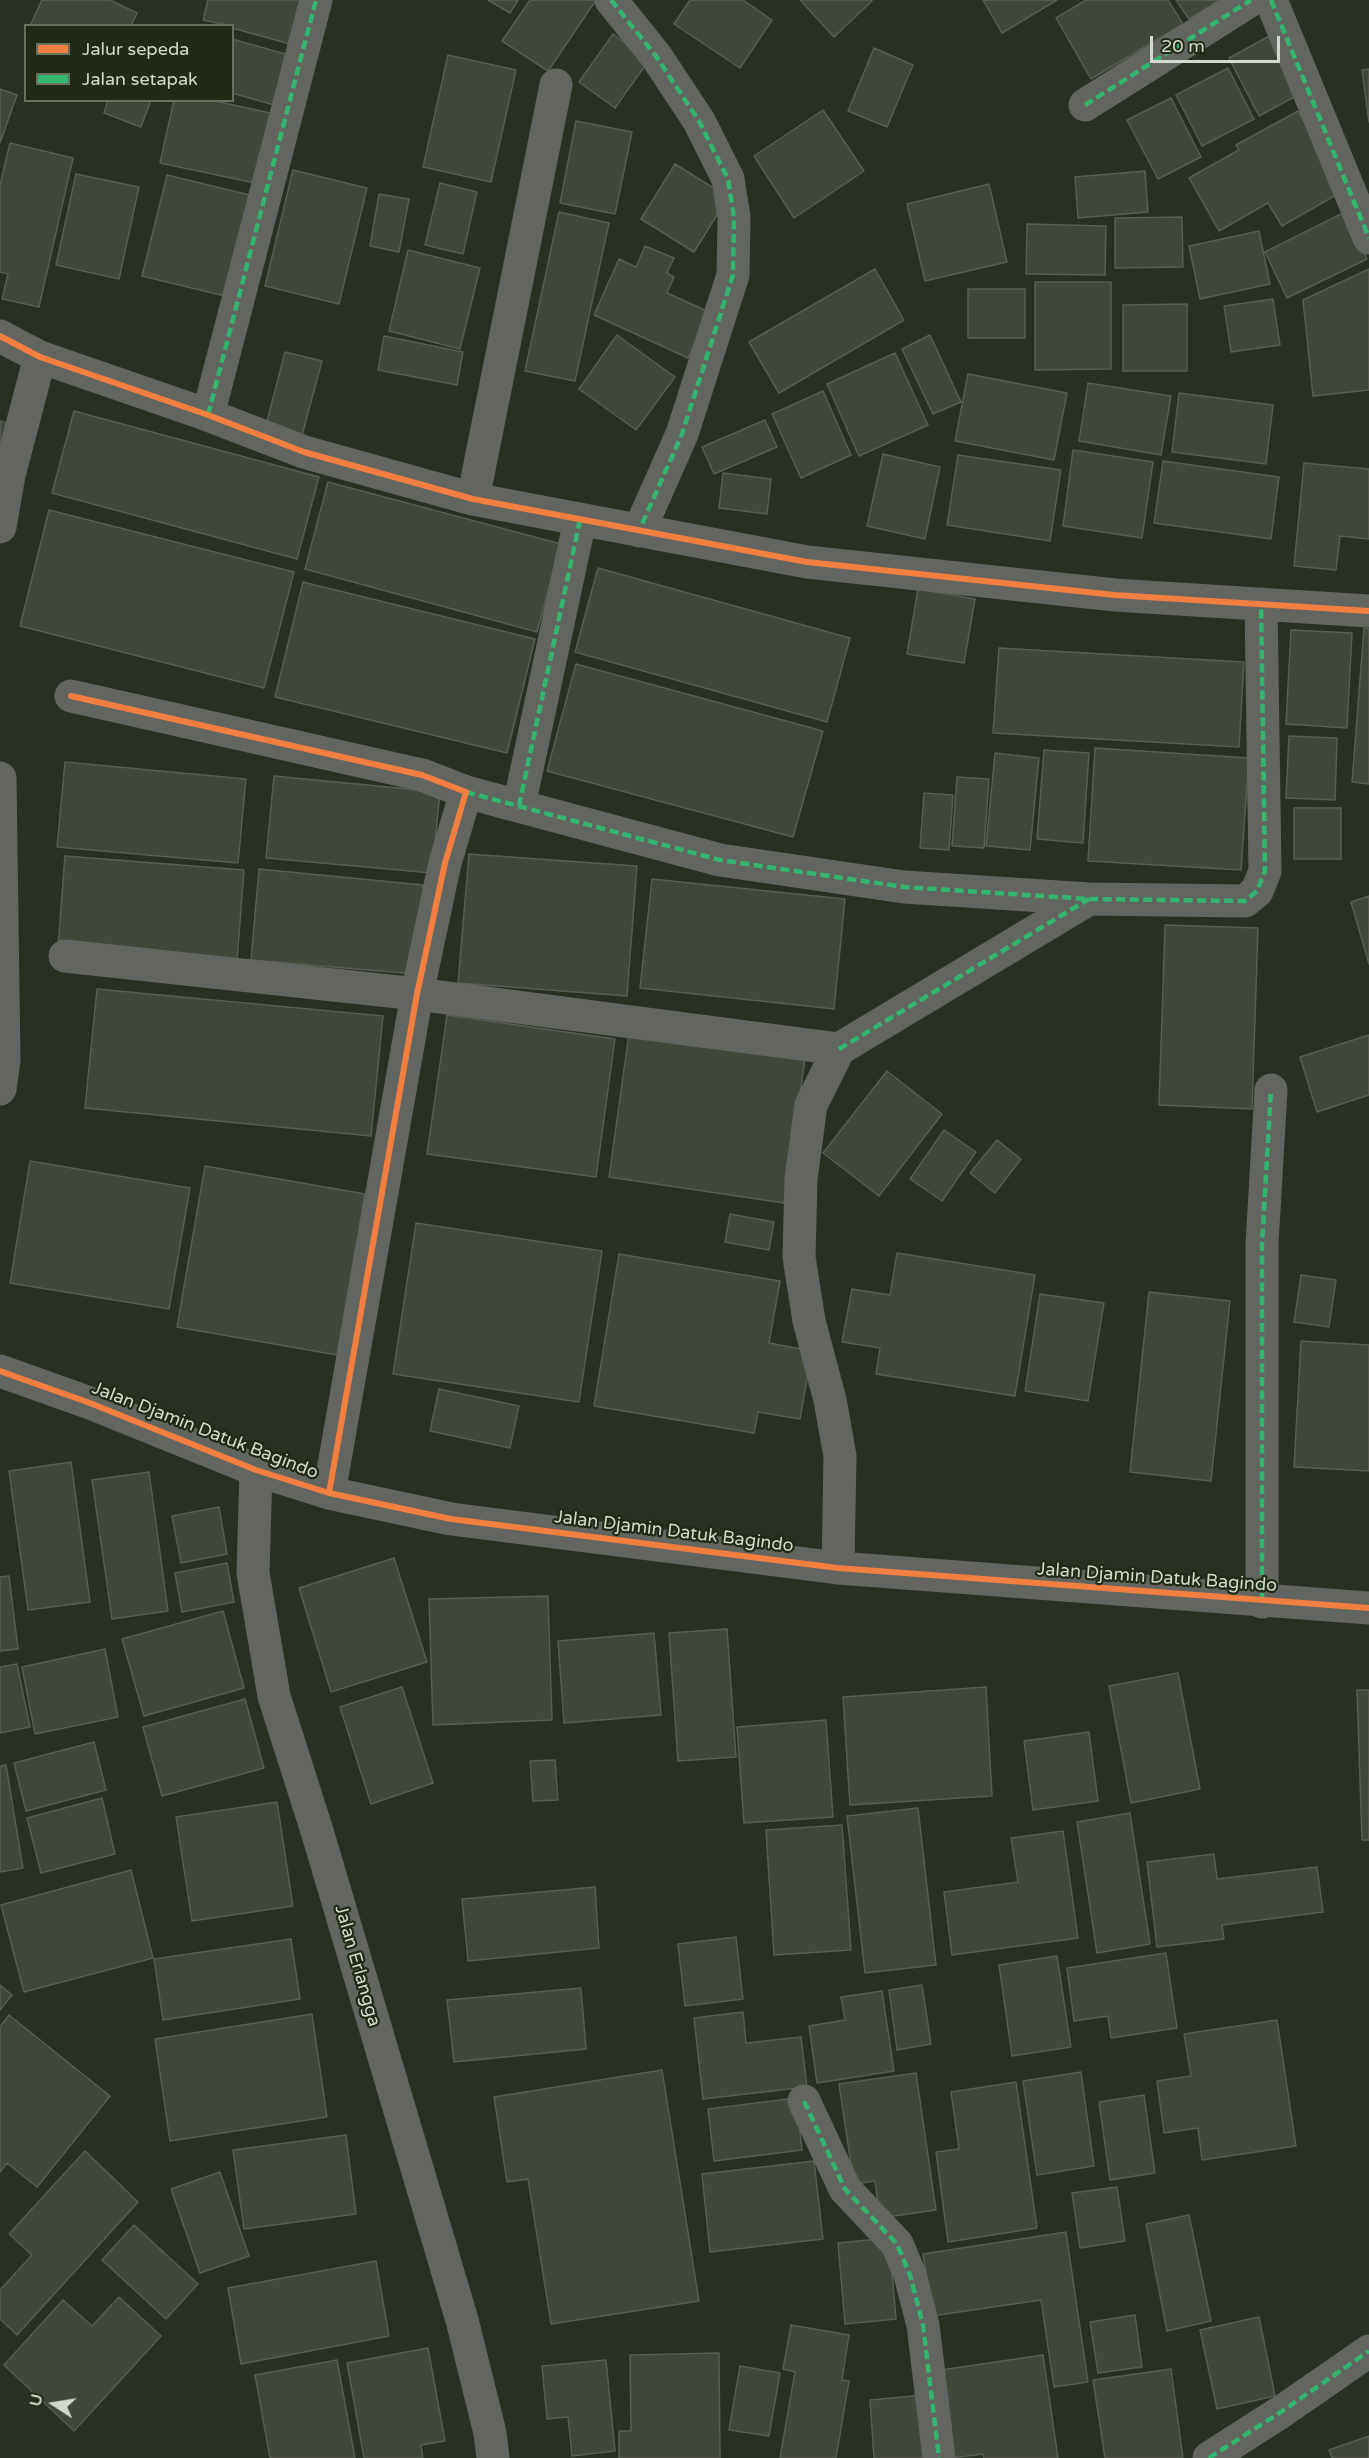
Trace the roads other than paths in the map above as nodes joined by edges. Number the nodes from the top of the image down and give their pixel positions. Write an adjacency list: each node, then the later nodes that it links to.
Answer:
1 (316, 0): 10 (street)
2 (611, 0): 14 (street)
3 (1251, 0): 6 (street)
4 (1271, 0): 7 (street)
5 (556, 85): 11 (street)
6 (1085, 105)
7 (1369, 238)
8 (0, 336): 9 (street)
9 (40, 357): 10 (street); 13 (street)
10 (208, 415): 11 (street)
11 (473, 499): 12 (street)
12 (580, 520): 14 (street); 20 (street)
13 (0, 527)
14 (639, 531): 15 (street)
15 (1261, 604): 16 (street); 21 (street)
16 (1369, 611)
17 (72, 696): 19 (street)
18 (0, 778): 25 (street)
19 (466, 792): 20 (street); 23 (street)
20 (519, 806): 21 (street)
21 (1089, 899): 24 (street)
22 (65, 957): 23 (street)
23 (417, 994): 24 (street); 29 (street)
24 (839, 1049): 30 (street)
25 (0, 1089)
26 (1271, 1090): 31 (street)
27 (0, 1371): 28 (street, Jalan Djamin Datuk Bagindo)
28 (256, 1470): 29 (street, Jalan Djamin Datuk Bagindo); 35 (street, Jalan Erlangga)
29 (329, 1493): 30 (street, Jalan Djamin Datuk Bagindo)
30 (838, 1568): 31 (street, Jalan Djamin Datuk Bagindo)
31 (1262, 1602): 32 (street, Jalan Djamin Datuk Bagindo)
32 (1369, 1608)
33 (804, 2101): 36 (street)
34 (1369, 2351): 37 (street)
35 (493, 2458)
36 (939, 2458)
37 (1209, 2458)

